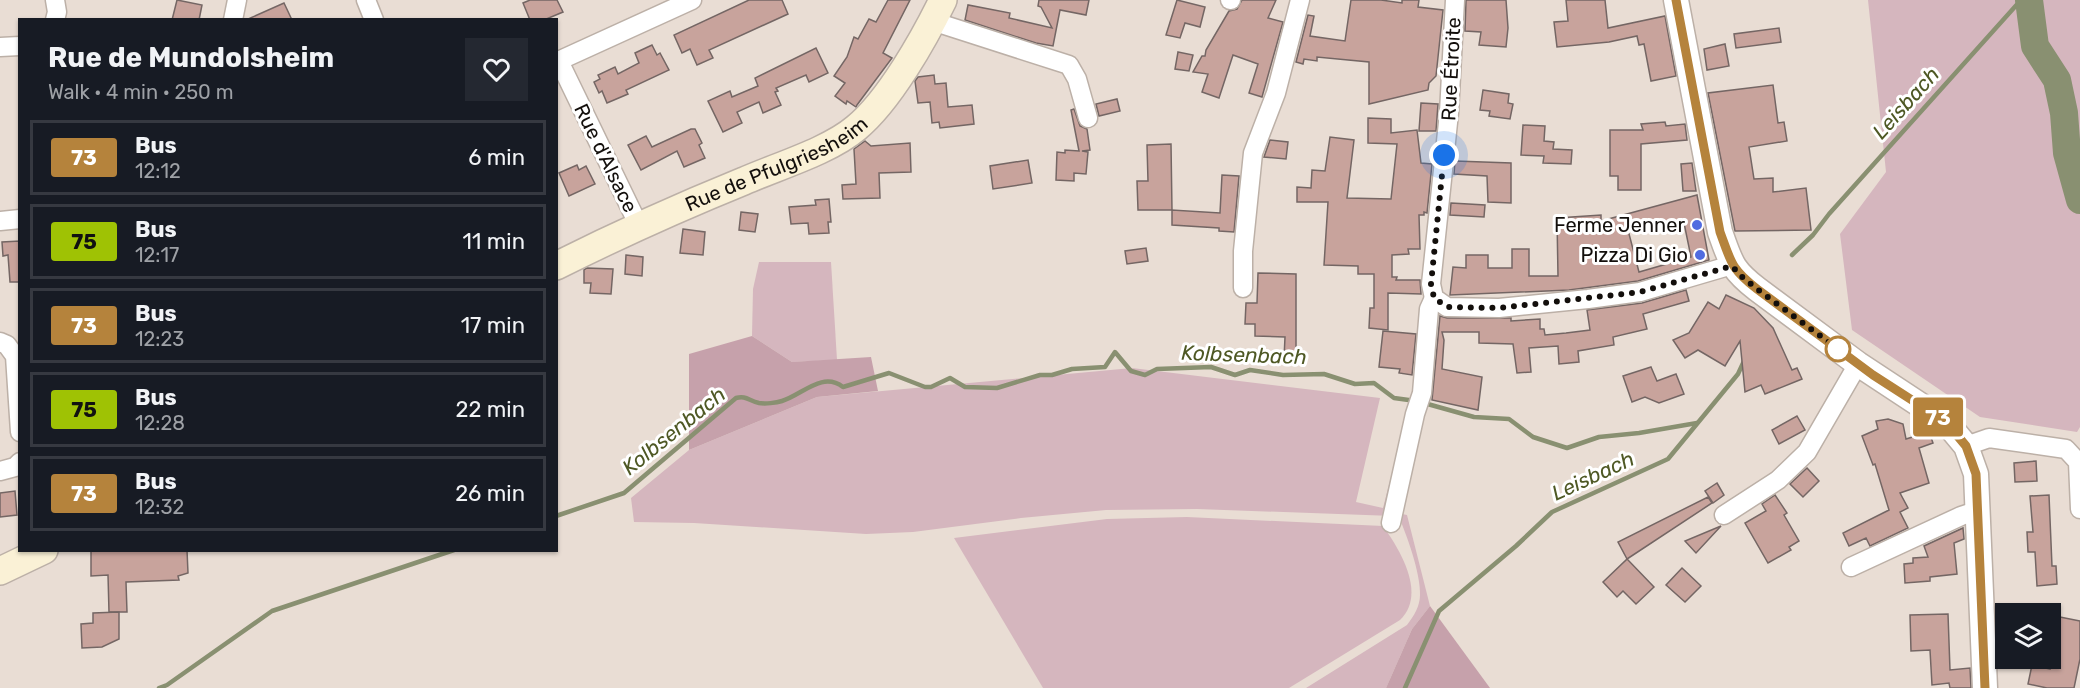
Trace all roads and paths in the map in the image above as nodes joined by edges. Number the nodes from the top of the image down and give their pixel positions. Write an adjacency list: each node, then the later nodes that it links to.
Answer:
1 (55, 0): 10 (street)
2 (237, 0): 11 (street)
3 (366, 0): 12 (street)
4 (692, 0): 8 (street, Rue d'Alsace)
5 (1299, 0): 22 (street)
6 (1455, 0): 23 (street, Rue Étroite)
7 (1676, 0): 21 (street)
8 (672, 4): 15 (street, Rue d'Alsace)
9 (938, 11): 16 (street); 19 (main road, Rue de Pfulgriesheim)
10 (56, 18)
11 (233, 18)
12 (373, 18)
13 (18, 46): 14 (street)
14 (0, 47)
15 (558, 62): 19 (street, Rue d'Alsace)
16 (1088, 118)
17 (18, 219): 18 (street)
18 (0, 221)
19 (639, 226): 20 (main road, Rue de Pfulgriesheim)
20 (558, 265)
21 (1732, 266): 23 (street); 25 (street)
22 (1243, 288)
23 (1434, 298): 33 (street, Rue Étroite)
24 (0, 342): 26 (street)
25 (1858, 364): 27 (street); 32 (street)
26 (18, 402)
27 (1966, 446): 30 (street); 31 (street)
28 (18, 464): 29 (street)
29 (0, 471)
30 (2080, 509)
31 (1979, 510): 37 (street); 39 (street)
32 (1724, 515)
33 (1392, 523)
34 (18, 550): 36 (main road)
35 (40, 552): 38 (main road)
36 (0, 564)
37 (1851, 567)
38 (0, 571)
39 (1985, 688)

